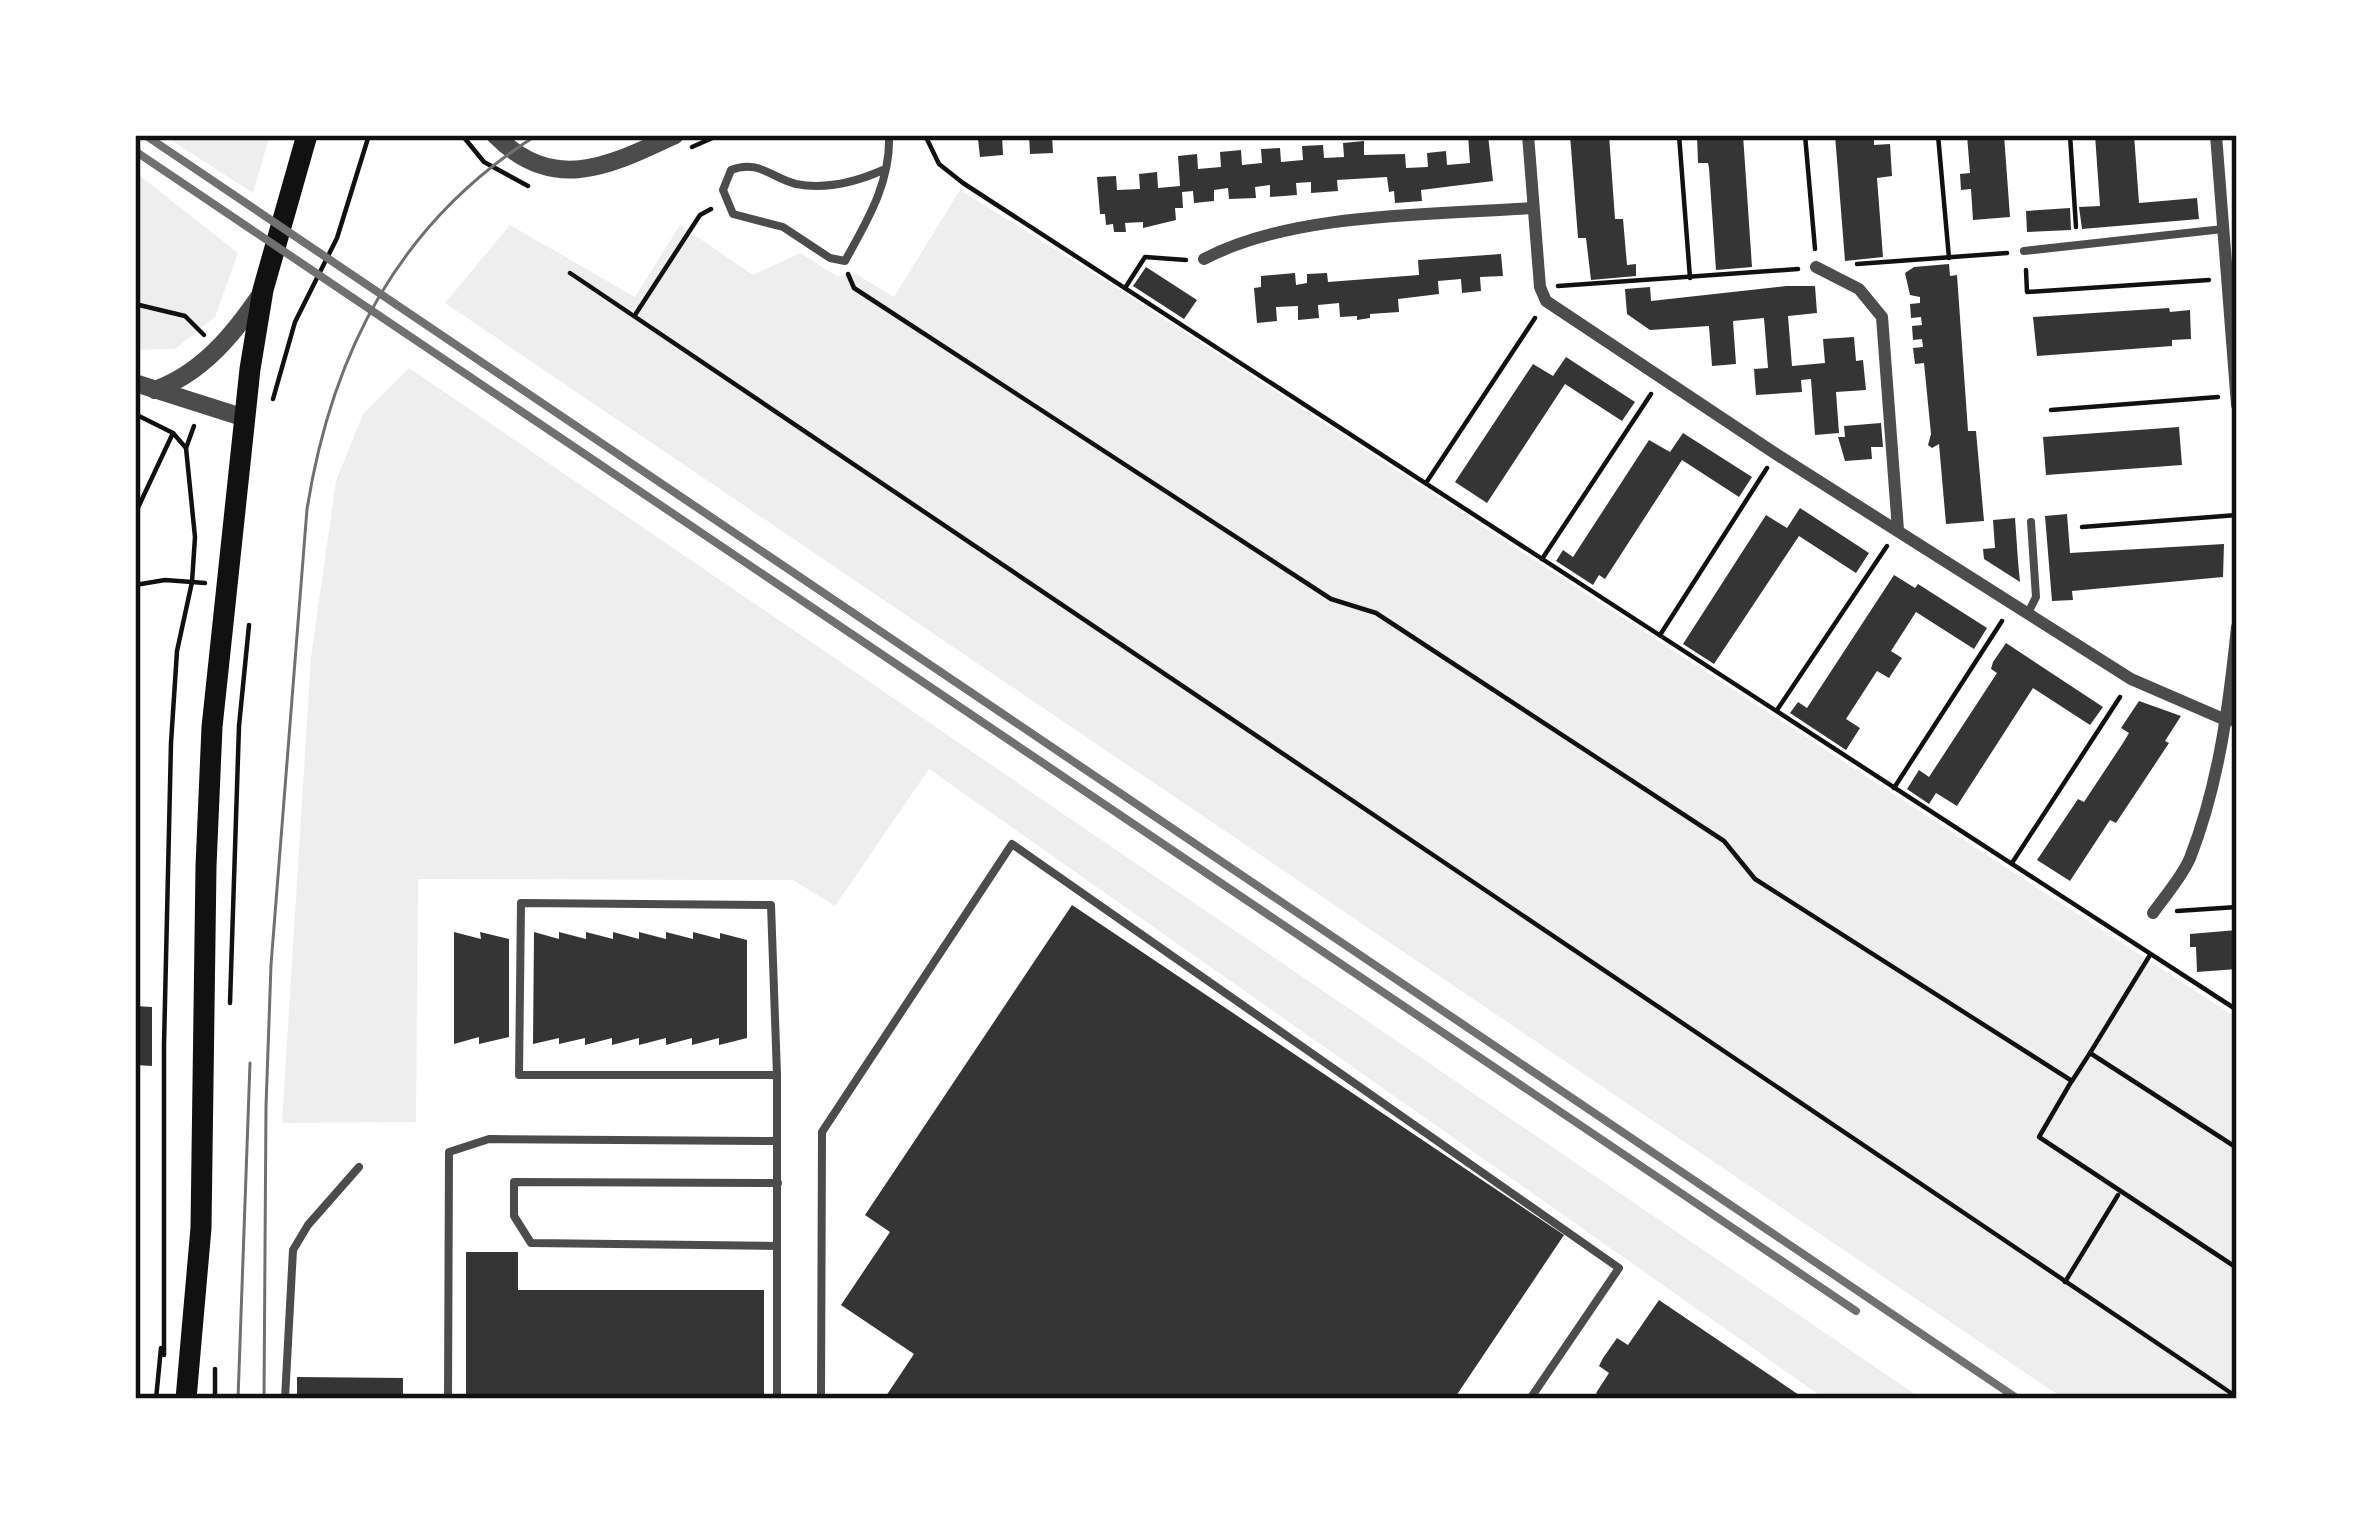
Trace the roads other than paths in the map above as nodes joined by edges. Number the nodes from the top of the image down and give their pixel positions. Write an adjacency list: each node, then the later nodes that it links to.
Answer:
1 (495, 135): 2 (street)
2 (675, 135)
3 (889, 135): 7 (lane)
4 (1528, 135): 8 (street)
5 (2216, 135): 9 (street)
6 (299, 138): 13 (main road)
7 (884, 170): 7 (lane)
8 (1533, 208): 11 (street); 20 (street)
9 (2223, 229): 10 (lane); 14 (street)
10 (2024, 251)
11 (1204, 259)
12 (1816, 267): 20 (street)
13 (263, 290): 15 (street); 18 (main road)
14 (2235, 351): 16 (street)
15 (145, 387): 18 (street)
16 (2236, 396): 17 (street)
17 (2237, 405)
18 (245, 418): 30 (main road)
19 (2031, 523): 21 (lane)
20 (1898, 530): 21 (street)
21 (2027, 614): 23 (street)
22 (2237, 627): 23 (street)
23 (2228, 721): 24 (street)
24 (2153, 913)
25 (777, 1075): 25 (lane); 26 (lane)
26 (777, 1141): 28 (lane); 32 (lane)
27 (359, 1167): 31 (lane)
28 (778, 1183): 29 (lane); 29 (lane)
29 (777, 1246): 33 (lane)
30 (186, 1399)
31 (285, 1399)
32 (448, 1399)
33 (777, 1399)
34 (821, 1399): 35 (lane)
35 (1530, 1399)

